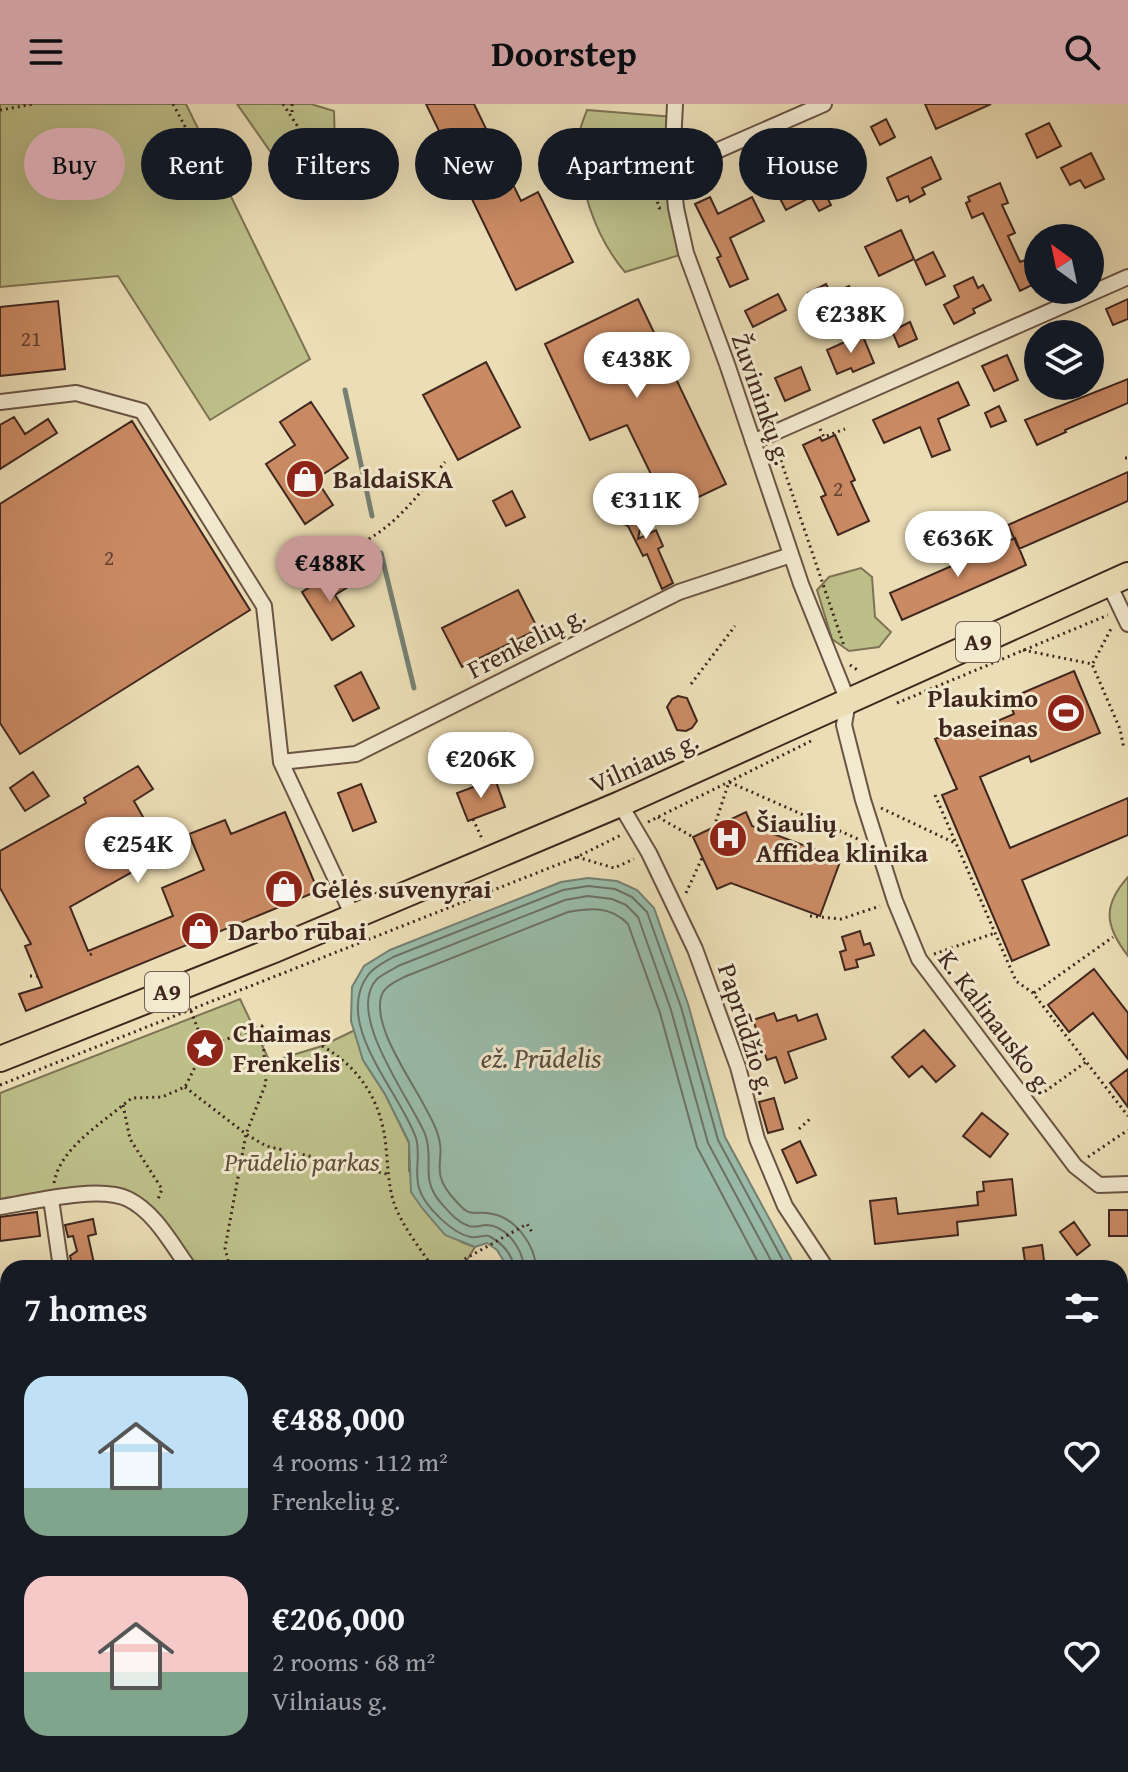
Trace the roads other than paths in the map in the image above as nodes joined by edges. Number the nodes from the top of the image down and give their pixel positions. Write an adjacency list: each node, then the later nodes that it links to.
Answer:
1 (675, 104): 3 (street, Žuvininkų g.)
2 (824, 104): 4 (street)
3 (674, 128)
4 (723, 148)
5 (675, 200): 8 (street, Žuvininkų g.)
6 (1128, 277): 8 (street)
7 (0, 402): 13 (street)
8 (753, 442): 9 (street, Žuvininkų g.)
9 (791, 555): 12 (street, Žuvininkų g.); 13 (street, Frenkelių g.)
10 (1118, 580): 11 (street); 12 (highway, Vilniaus g. / A9)
11 (1128, 624)
12 (846, 713): 14 (highway, Vilniaus g. / A9); 17 (street, K. Kalinausko g.)
13 (281, 762): 15 (street)
14 (620, 804): 15 (highway, Vilniaus g. / A9); 22 (street, Paprūdžio g.)
15 (353, 916): 16 (highway, Vilniaus g. / A9)
16 (0, 1059)
17 (1128, 1184)
18 (51, 1199): 19 (street); 20 (street); 21 (street)
19 (0, 1207)
20 (60, 1260)
21 (183, 1260)
22 (821, 1260)

